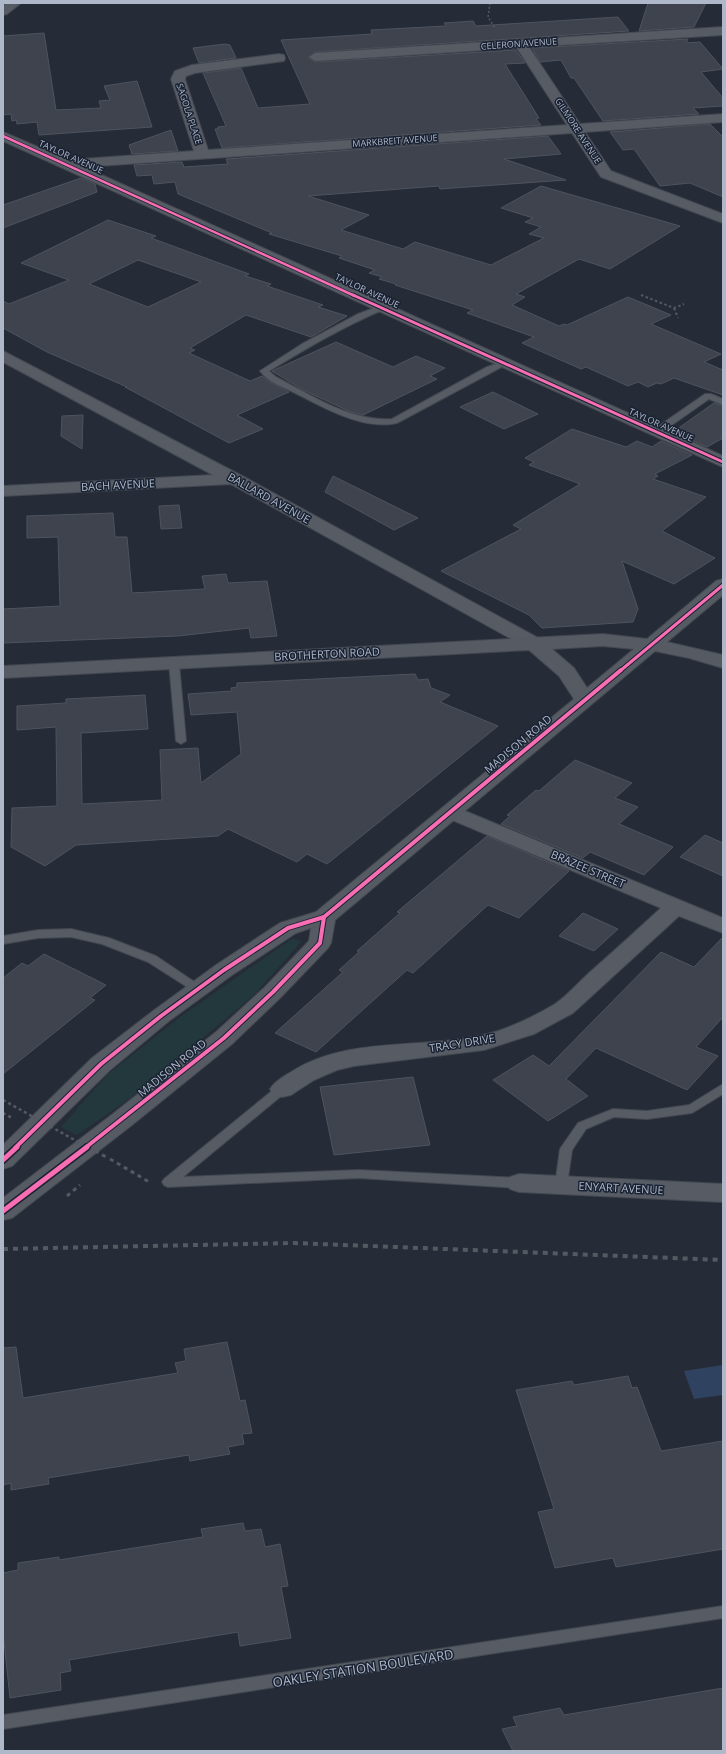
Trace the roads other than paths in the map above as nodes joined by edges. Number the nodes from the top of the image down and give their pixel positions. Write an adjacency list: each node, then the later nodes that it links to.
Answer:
1 (15, 3): 2 (main road)
2 (3, 11)
3 (723, 31): 4 (street, CELERON AVENUE)
4 (521, 44): 5 (street, CELERON AVENUE); 8 (street, GILMORE AVENUE)
5 (314, 57)
6 (279, 58): 10 (street, SAGOLA PLACE)
7 (723, 118): 8 (street, MARKBREIT AVENUE)
8 (576, 128): 10 (street, MARKBREIT AVENUE); 12 (street, GILMORE AVENUE)
9 (3, 136): 11 (street, TAYLOR AVENUE)
10 (202, 153): 11 (street, MARKBREIT AVENUE)
11 (68, 164): 13 (street, TAYLOR AVENUE)
12 (723, 219)
13 (382, 307): 15 (street, TAYLOR AVENUE); 15 (lane)
14 (3, 356): 19 (street, BALLARD AVENUE)
15 (506, 363): 17 (street, TAYLOR AVENUE)
16 (723, 402): 17 (lane)
17 (656, 432): 18 (street, TAYLOR AVENUE)
18 (723, 462)
19 (234, 478): 20 (street, BACH AVENUE); 22 (street, BALLARD AVENUE)
20 (3, 491)
21 (723, 585): 23 (main road, MADISON ROAD)
22 (533, 643): 23 (main road, BROTHERTON ROAD); 25 (main road, BROTHERTON ROAD); 27 (main road)
23 (651, 645): 24 (main road, BROTHERTON ROAD); 27 (main road, MADISON ROAD)
24 (723, 662)
25 (174, 663): 26 (main road, BROTHERTON ROAD); 28 (lane)
26 (3, 672)
27 (585, 700): 29 (main road, MADISON ROAD)
28 (181, 741)
29 (453, 812): 30 (street, BRAZEE STREET); 31 (main road, MADISON ROAD)
30 (677, 906): 32 (street, BRAZEE STREET); 36 (street, TRACY DRIVE)
31 (324, 917): 34 (main road, MADISON ROAD); 41 (main road, MADISON ROAD)
32 (723, 926)
33 (3, 940): 34 (lane)
34 (199, 989): 37 (main road, MADISON ROAD)
35 (723, 1088): 39 (lane)
36 (282, 1089): 38 (lane)
37 (3, 1160)
38 (519, 1183): 39 (street, ENYART AVENUE)
39 (561, 1185): 40 (street, ENYART AVENUE)
40 (723, 1192)
41 (3, 1211)
42 (723, 1612): 43 (lane, OAKLEY STATION BOULEVARD)
43 (3, 1722)

